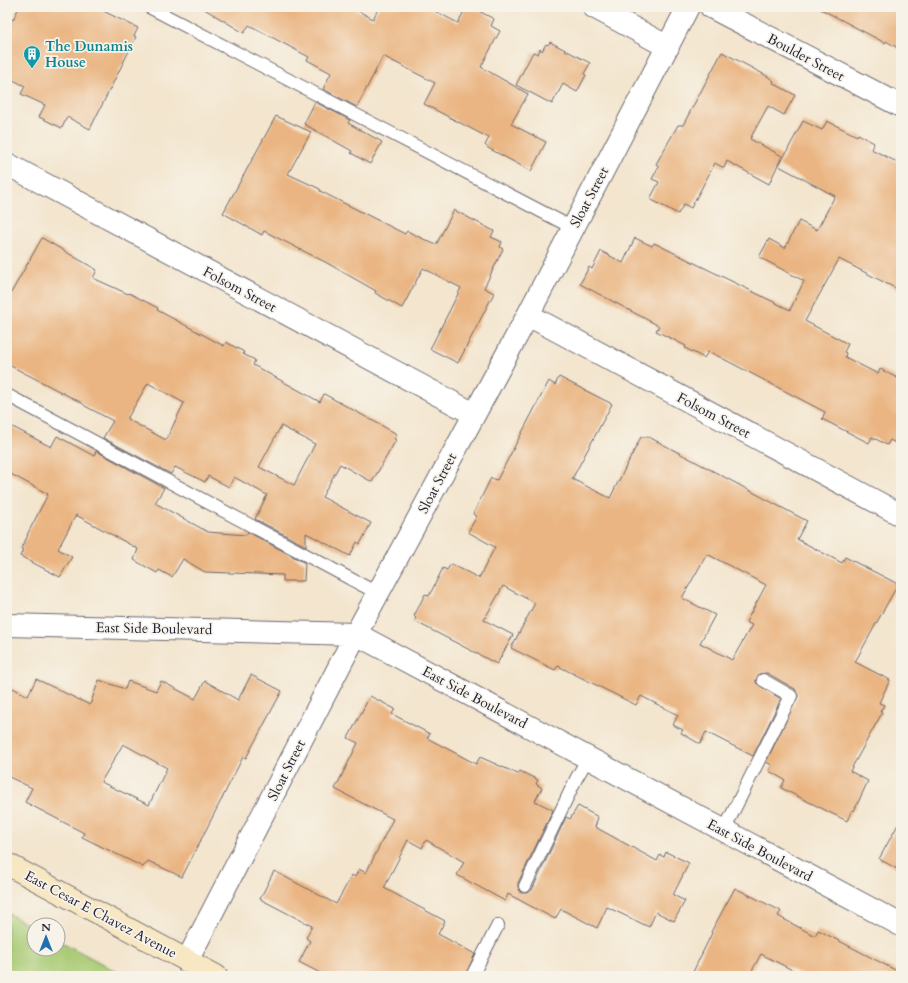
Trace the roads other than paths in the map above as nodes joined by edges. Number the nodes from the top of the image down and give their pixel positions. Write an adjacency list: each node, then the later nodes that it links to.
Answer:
1 (149, 7): 8 (lane)
2 (594, 7): 5 (street)
3 (688, 7): 5 (street, Sloat Street)
4 (711, 7): 6 (street, Boulder Street)
5 (668, 47): 8 (street, Sloat Street)
6 (901, 106)
7 (7, 164): 11 (street, Folsom Street)
8 (573, 228): 9 (street, Sloat Street)
9 (528, 315): 11 (street, Sloat Street); 12 (street, Folsom Street)
10 (7, 395): 13 (lane)
11 (474, 414): 13 (street, Sloat Street)
12 (901, 515)
13 (378, 593): 15 (street, Sloat Street)
14 (7, 625): 15 (street, East Side Boulevard)
15 (356, 634): 17 (street, East Side Boulevard); 23 (street, Sloat Street)
16 (763, 680): 18 (lane)
17 (588, 758): 18 (street, East Side Boulevard); 20 (lane)
18 (724, 830): 22 (street, East Side Boulevard)
19 (7, 864): 23 (main road, East Cesar E Chavez Avenue)
20 (525, 886)
21 (498, 925): 25 (lane)
22 (901, 925)
23 (188, 961): 24 (main road, East Cesar E Chavez Avenue)
24 (216, 976)
25 (472, 976)

